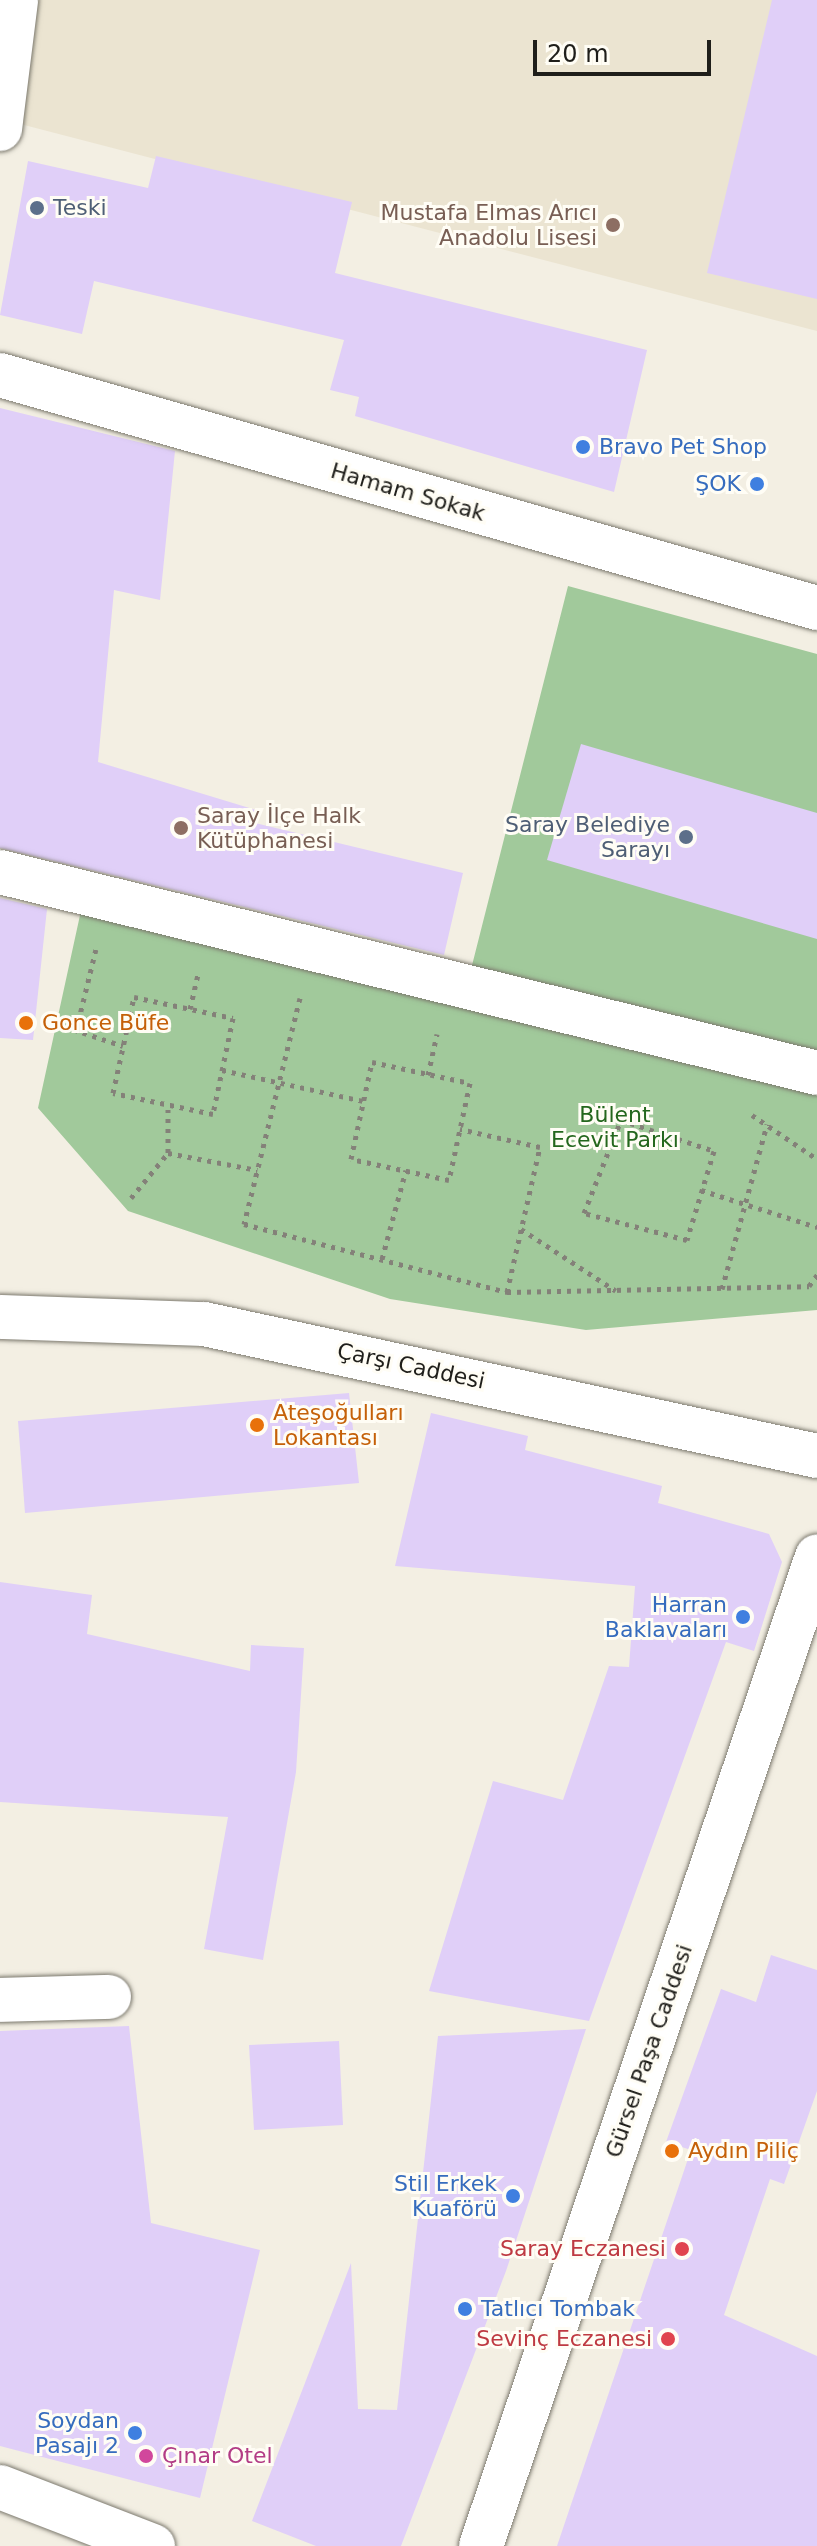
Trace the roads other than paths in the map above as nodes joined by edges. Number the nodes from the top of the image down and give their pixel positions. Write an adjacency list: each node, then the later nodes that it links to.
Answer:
1 (16, 0): 2 (main road)
2 (0, 129)
3 (0, 375): 4 (main road, Hamam Sokak)
4 (817, 608)
5 (0, 872): 6 (main road)
6 (817, 1073)
7 (0, 1317): 8 (main road, Çarşı Caddesi)
8 (817, 1456)
9 (817, 1557): 15 (main road, Gürsel Paşa Caddesi)
10 (109, 1997): 11 (main road)
11 (0, 2000)
12 (0, 2487): 13 (main road)
13 (95, 2536): 14 (main road)
14 (153, 2546)
15 (481, 2546)

